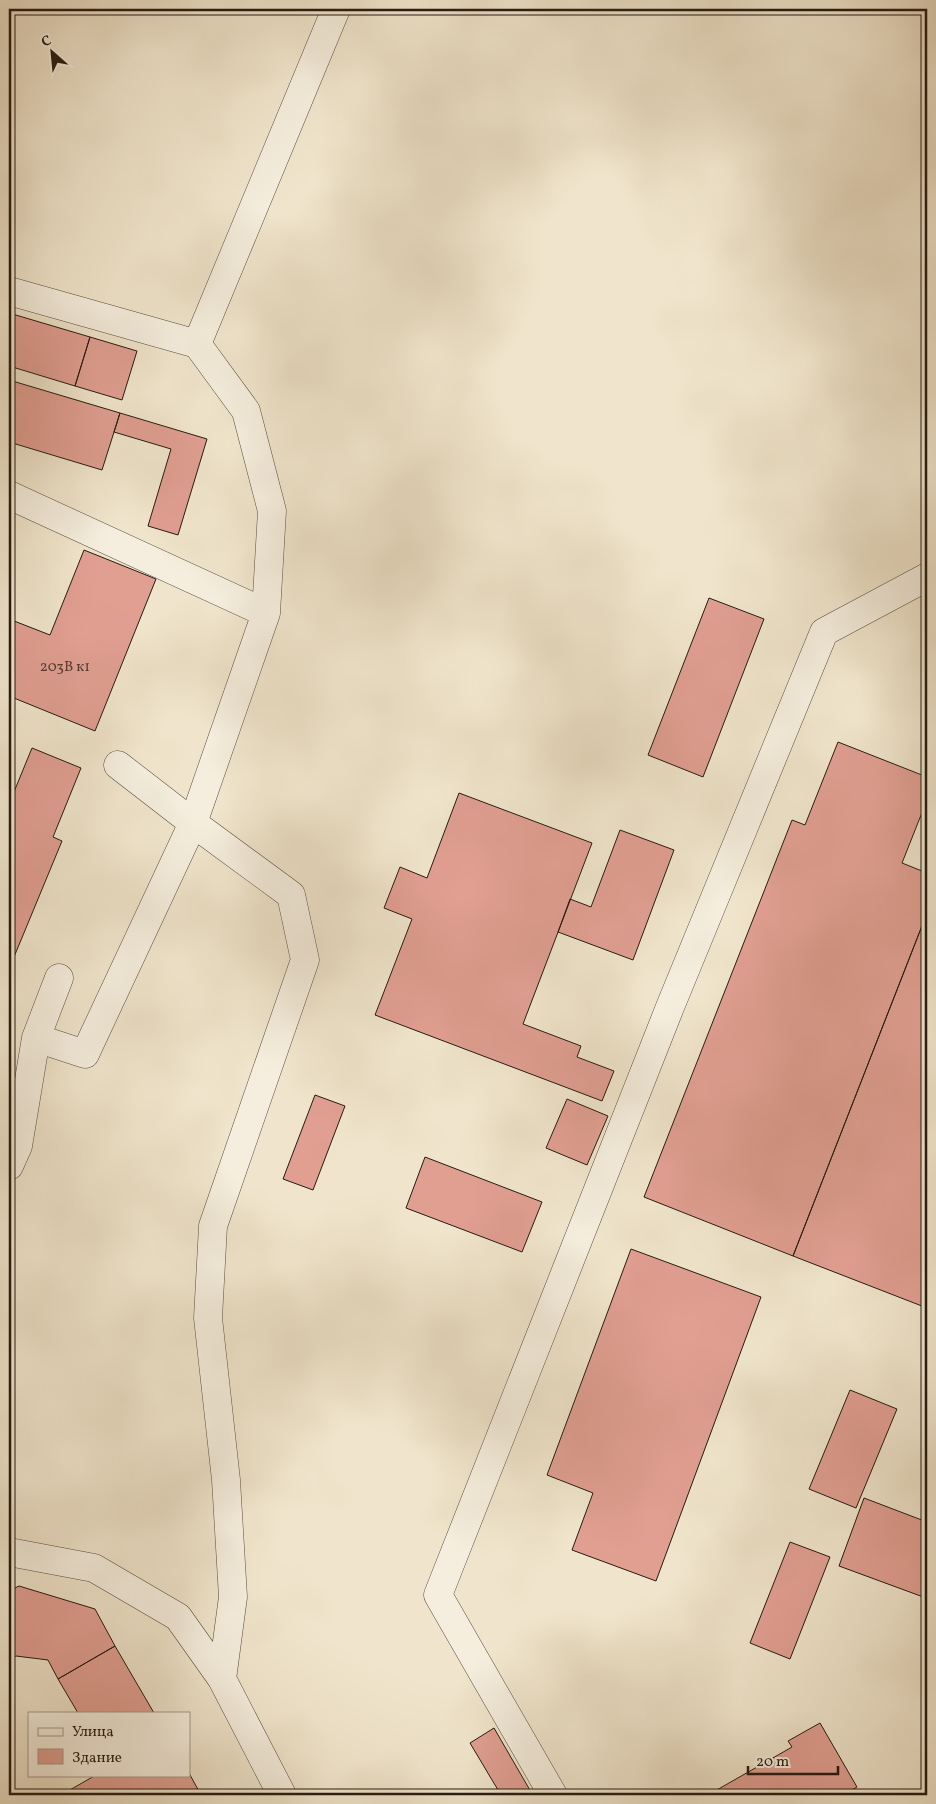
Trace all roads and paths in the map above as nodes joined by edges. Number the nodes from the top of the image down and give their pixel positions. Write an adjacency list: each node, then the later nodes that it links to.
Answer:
1 (336, 9): 3 (lane)
2 (9, 291): 3 (lane)
3 (197, 344): 6 (lane)
4 (9, 495): 6 (lane)
5 (927, 577): 15 (lane)
6 (266, 613): 8 (lane)
7 (118, 765): 8 (lane)
8 (192, 823): 10 (lane); 13 (lane)
9 (59, 978): 10 (lane)
10 (36, 1038): 11 (lane)
11 (12, 1151)
12 (9, 1552): 13 (lane)
13 (222, 1679): 14 (lane)
14 (282, 1795)
15 (554, 1795)

